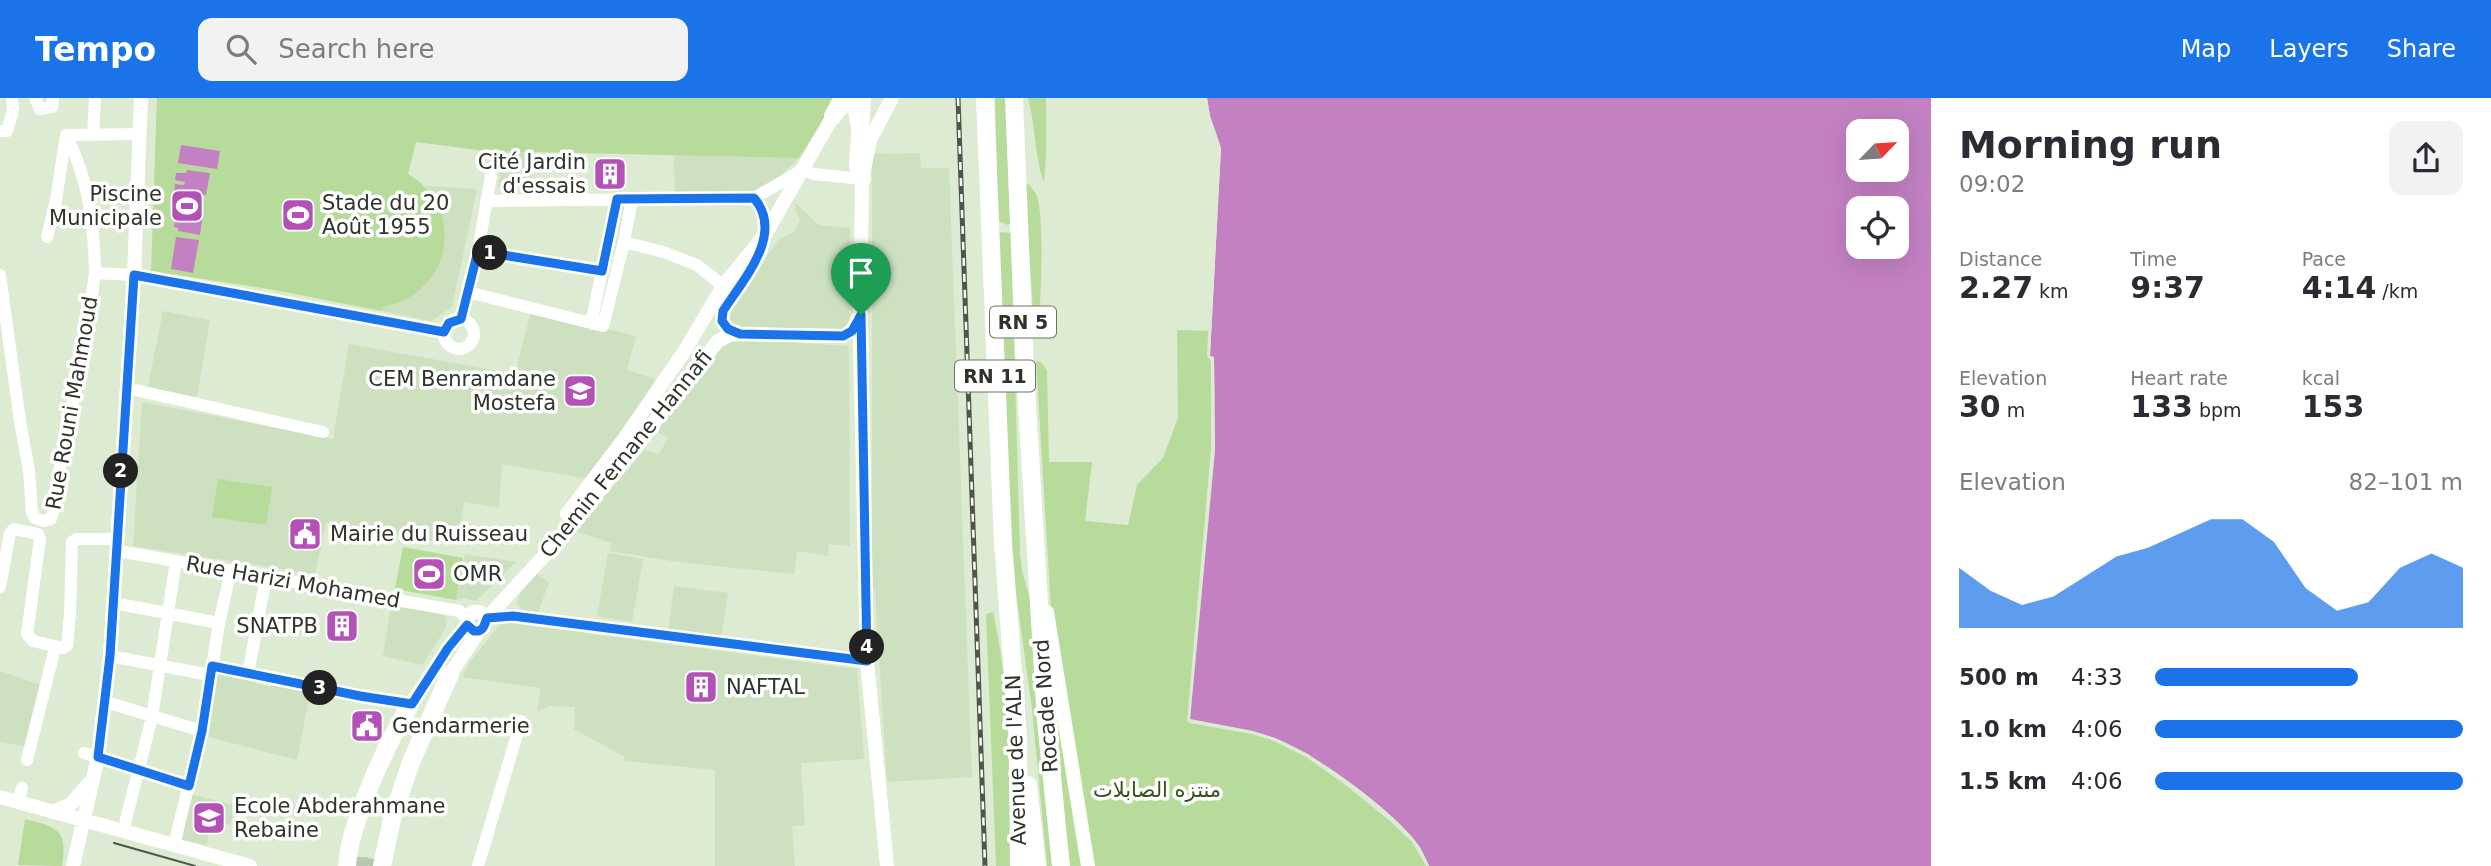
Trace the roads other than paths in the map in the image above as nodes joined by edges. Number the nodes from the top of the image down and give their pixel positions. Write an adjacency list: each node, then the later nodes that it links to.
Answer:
1 (12, 98): 13 (street)
2 (35, 98): 3 (street)
3 (53, 98)
4 (95, 98): 16 (street)
5 (141, 98): 14 (main road)
6 (843, 98): 11 (highway)
7 (862, 98): 12 (highway)
8 (891, 98): 19 (main road)
9 (985, 98): 52 (highway, RN 11)
10 (1014, 98): 42 (highway, RN 5)
11 (833, 116): 12 (main road); 17 (main road, Chemin Fernane Hannafi)
12 (859, 128): 19 (highway)
13 (0, 131)
14 (140, 134): 16 (street); 31 (main road)
15 (66, 135): 16 (street); 25 (street); 29 (street)
16 (93, 135)
17 (800, 171): 19 (street); 20 (street); 24 (main road, Chemin Fernane Hannafi)
18 (491, 176): 23 (street)
19 (862, 179): 34 (main road)
20 (754, 198): 22 (street); 24 (street)
21 (617, 199): 22 (street); 23 (street); 28 (street)
22 (632, 199): 26 (street)
23 (486, 201): 27 (street)
24 (765, 235): 32 (main road, Chemin Fernane Hannafi); 38 (main road)
25 (47, 237)
26 (624, 242): 32 (street); 36 (street)
27 (478, 251): 28 (street); 33 (street)
28 (602, 271): 36 (street)
29 (95, 273): 30 (street, Rue Rouni Mahmoud); 31 (street, Rue Rouni Mahmoud)
30 (0, 275)
31 (134, 275): 37 (street, Rue Rouni Mahmoud); 39 (main road)
32 (723, 286): 49 (main road, Chemin Fernane Hannafi)
33 (468, 292): 35 (street); 36 (street)
34 (861, 315): 38 (main road, Chemin Fernane Hannafi); 54 (main road)
35 (461, 319): 37 (street); 37 (street)
36 (598, 324)
37 (444, 332)
38 (740, 334): 49 (main road, Chemin Fernane Hannafi)
39 (127, 388): 40 (street); 41 (main road)
40 (323, 432)
41 (118, 545): 43 (street, Rue Harizi Mohamed); 47 (main road); 51 (street, Rue Harizi Mohamed)
42 (1036, 546): 84 (highway, Rocade Nord); 85 (main road)
43 (176, 561): 44 (street, Rue Harizi Mohamed); 48 (street)
44 (231, 570): 45 (street, Rue Harizi Mohamed); 50 (street)
45 (266, 576): 49 (street, Rue Harizi Mohamed); 57 (street)
46 (0, 587): 51 (street)
47 (114, 603): 48 (street); 53 (main road)
48 (169, 614): 50 (street); 55 (street)
49 (478, 621): 54 (street); 58 (main road); 60 (main road)
50 (219, 623): 56 (street)
51 (55, 648): 66 (street)
52 (1012, 653): 82 (highway, Avenue de l'ALN); 83 (highway, Rocade Nord / RN 11)
53 (110, 656): 55 (street); 59 (main road)
54 (867, 661): 81 (main road)
55 (160, 666): 56 (street); 61 (street)
56 (211, 670): 57 (street); 63 (street)
57 (248, 674): 60 (street)
58 (450, 674): 64 (main road); 77 (highway)
59 (106, 702): 61 (street); 65 (main road)
60 (410, 706): 77 (highway)
61 (152, 717): 63 (street); 67 (street)
62 (521, 721): 80 (street)
63 (202, 731): 69 (street)
64 (411, 742): 77 (highway)
65 (91, 755): 67 (street); 68 (main road)
66 (27, 760)
67 (139, 772): 69 (street); 75 (street)
68 (92, 780): 73 (main road); 74 (main road)
69 (189, 786): 76 (street)
70 (22, 788): 72 (street)
71 (0, 797): 72 (main road)
72 (18, 803): 73 (main road)
73 (53, 812): 74 (main road)
74 (83, 820): 75 (main road); 78 (main road)
75 (123, 831): 76 (main road)
76 (174, 845): 79 (main road)
77 (366, 862)
78 (73, 866)
79 (250, 866)
80 (478, 866)
81 (887, 866)
82 (1019, 866)
83 (1037, 866)
84 (1061, 866)
85 (1088, 866)

